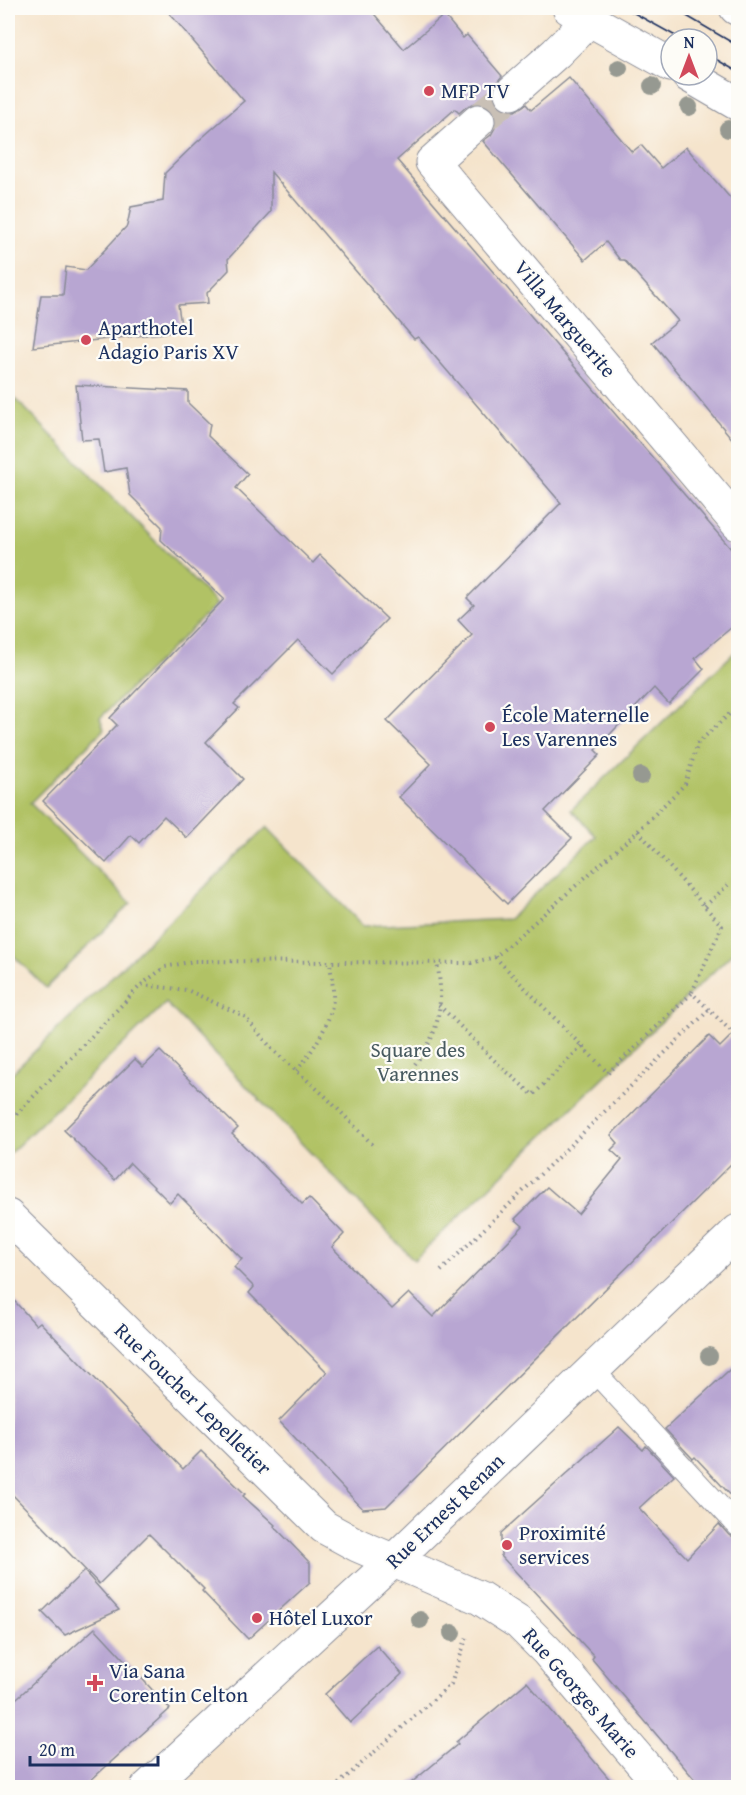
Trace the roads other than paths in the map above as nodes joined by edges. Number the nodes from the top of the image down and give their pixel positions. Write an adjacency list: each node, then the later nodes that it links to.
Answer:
1 (579, 13): 2 (street); 4 (street)
2 (659, 59)
3 (709, 87): 5 (street)
4 (511, 93)
5 (738, 104)
6 (478, 121): 7 (street, Villa Marguerite)
7 (738, 524)
8 (8, 1216): 12 (street, Rue Foucher Lepelletier)
9 (738, 1231): 10 (street, Rue Ernest Renan)
10 (593, 1370): 11 (lane); 12 (street, Rue Ernest Renan)
11 (738, 1526)
12 (394, 1560): 13 (street, Rue Ernest Renan); 14 (street, Rue Georges Marie)
13 (147, 1788)
14 (663, 1788)

